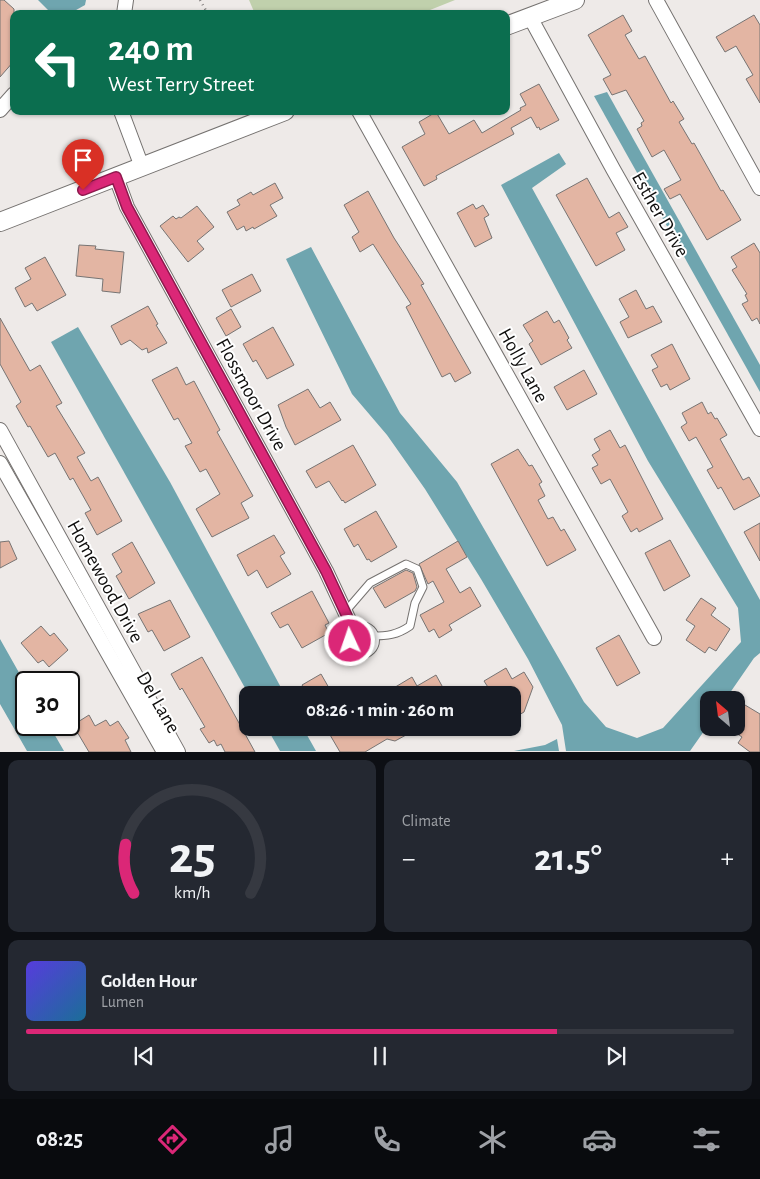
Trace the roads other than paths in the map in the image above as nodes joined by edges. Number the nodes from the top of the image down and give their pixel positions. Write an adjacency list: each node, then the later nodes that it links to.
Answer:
1 (575, 0): 3 (street)
2 (656, 0): 12 (street)
3 (530, 17): 4 (street); 14 (street, Esther Drive)
4 (510, 24)
5 (10, 99): 6 (street)
6 (0, 110)
7 (122, 115): 10 (street)
8 (276, 115): 10 (street)
9 (362, 115): 19 (street, Holly Lane)
10 (142, 167): 11 (street)
11 (116, 177): 13 (street); 17 (street, Flossmoor Drive)
12 (760, 188)
13 (0, 222)
14 (760, 429)
15 (0, 430): 21 (street, Homewood Drive)
16 (0, 463): 20 (street, Del Lane)
17 (346, 612): 18 (street, Flossmoor Drive); 18 (lane)
18 (372, 636)
19 (654, 638)
20 (164, 752)
21 (178, 752)

